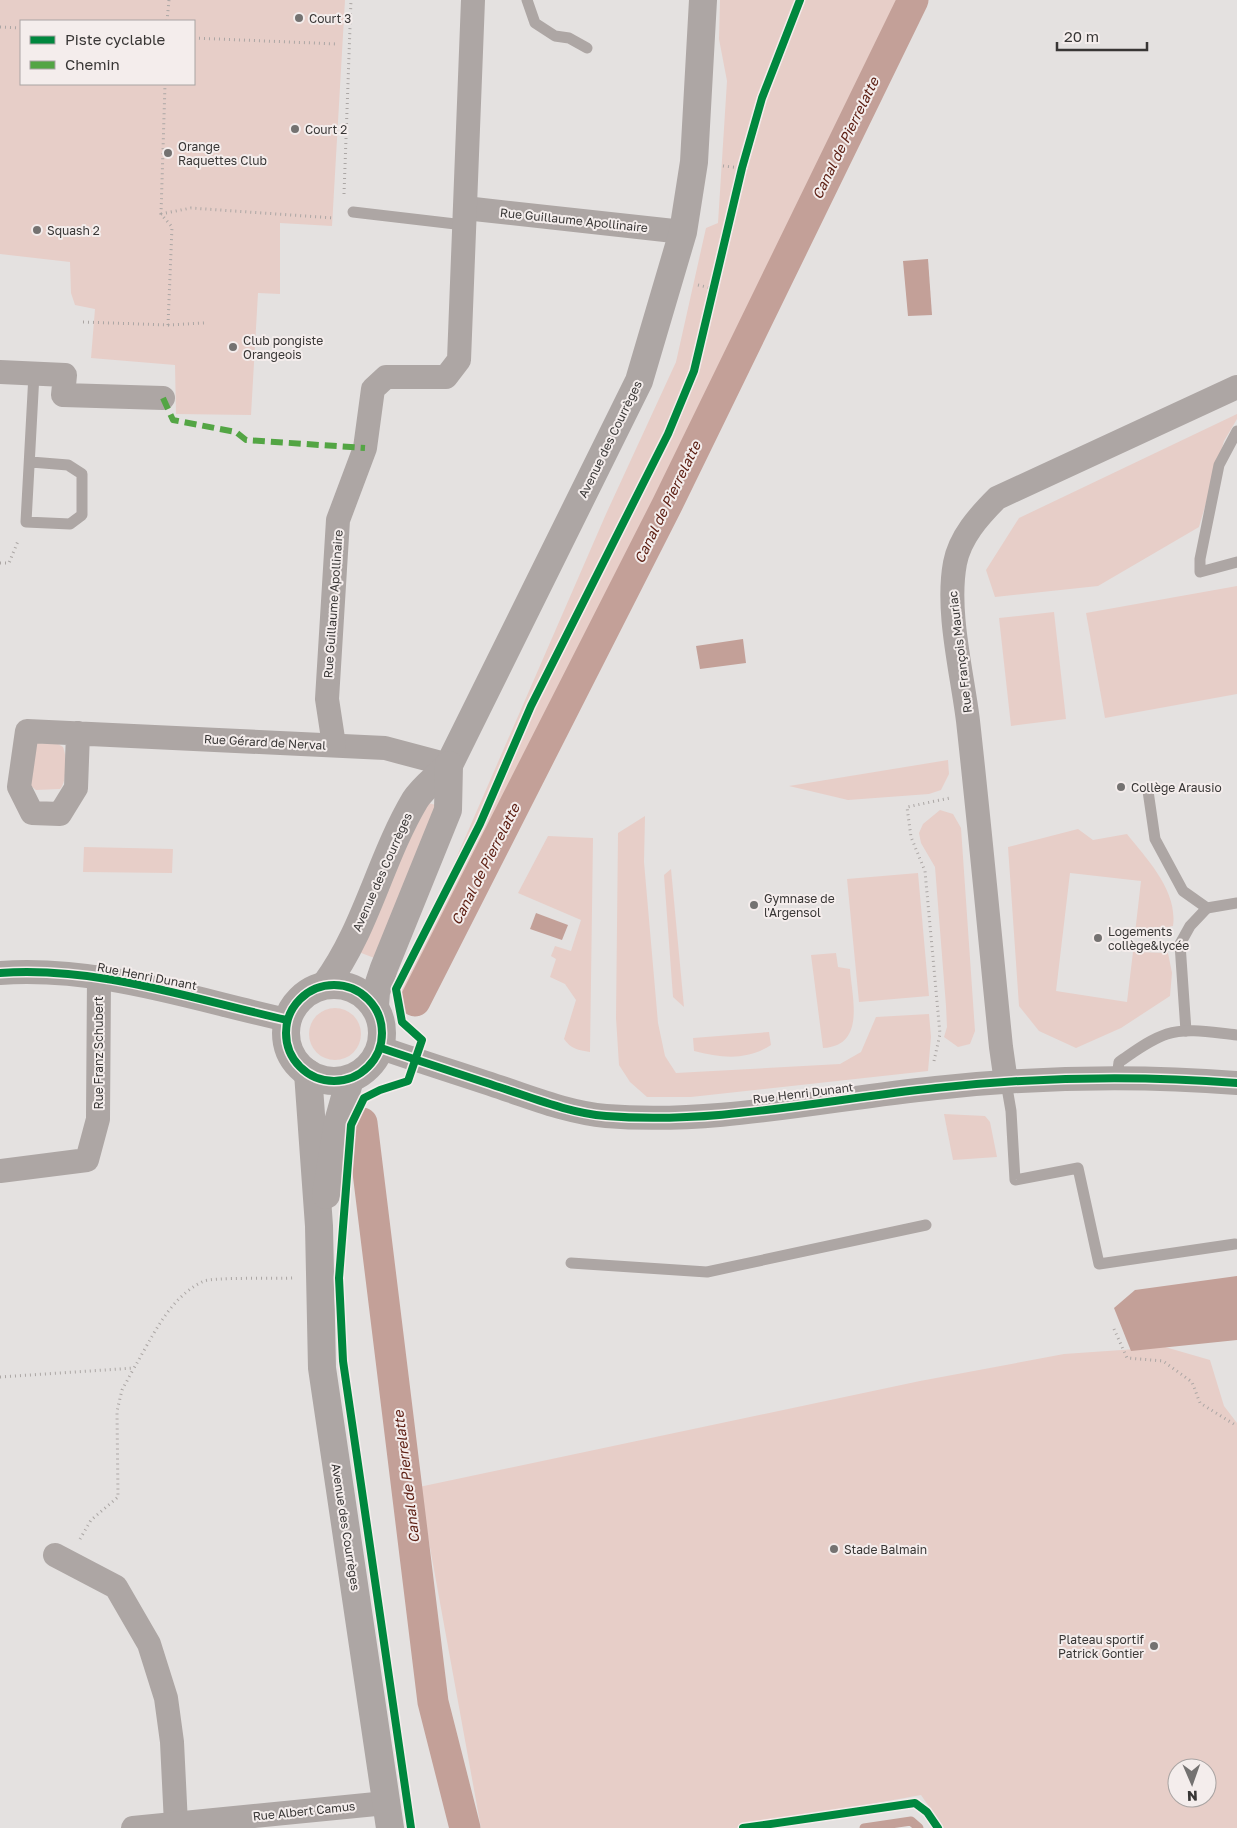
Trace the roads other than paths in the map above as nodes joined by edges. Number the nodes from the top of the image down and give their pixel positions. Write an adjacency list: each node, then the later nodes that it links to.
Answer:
1 (473, 0): 6 (street, Rue Guillaume Apollinaire)
2 (527, 0): 4 (lane)
3 (703, 0): 7 (street, Avenue des Courrèges)
4 (587, 48)
5 (353, 212): 6 (lane)
6 (464, 216): 7 (street, Rue Guillaume Apollinaire); 16 (street, Rue Guillaume Apollinaire)
7 (683, 232): 17 (street, Avenue des Courrèges)
8 (0, 372): 9 (street)
9 (34, 374): 11 (street); 13 (lane)
10 (1237, 387): 32 (street, Rue François Mauriac)
11 (163, 398)
12 (1237, 431): 14 (lane)
13 (31, 462): 13 (lane)
14 (1237, 562)
15 (78, 734): 16 (street, Rue Gérard de Nerval)
16 (334, 745): 17 (street, Rue Gérard de Nerval)
17 (449, 765): 23 (street, Avenue des Courrèges); 24 (street, Avenue des Courrèges)
18 (1148, 791): 20 (lane)
19 (1237, 903): 20 (lane)
20 (1208, 908): 26 (lane)
21 (0, 973): 22 (street, Rue Henri Dunant)
22 (99, 977): 25 (street, Rue Henri Dunant); 34 (street, Rue Franz Schubert)
23 (325, 985): 24 (street); 25 (street)
24 (375, 1006): 28 (street)
25 (287, 1020): 29 (street)
26 (1186, 1032): 27 (lane); 30 (lane)
27 (1237, 1035)
28 (381, 1048): 31 (street); 32 (street, Rue Henri Dunant)
29 (308, 1073): 31 (street); 36 (street, Avenue des Courrèges)
30 (1117, 1077): 32 (street, Rue Henri Dunant); 33 (street, Rue Henri Dunant)
31 (350, 1079): 36 (street, Avenue des Courrèges)
32 (1006, 1082): 37 (lane)
33 (1237, 1084)
34 (0, 1170)
35 (926, 1225): 38 (lane)
36 (319, 1226): 40 (street, Avenue des Courrèges)
37 (1235, 1244)
38 (571, 1263)
39 (61, 1558): 41 (street)
40 (388, 1816): 41 (street, Rue Albert Camus)
41 (176, 1824): 42 (street, Rue Albert Camus)
42 (133, 1828)

